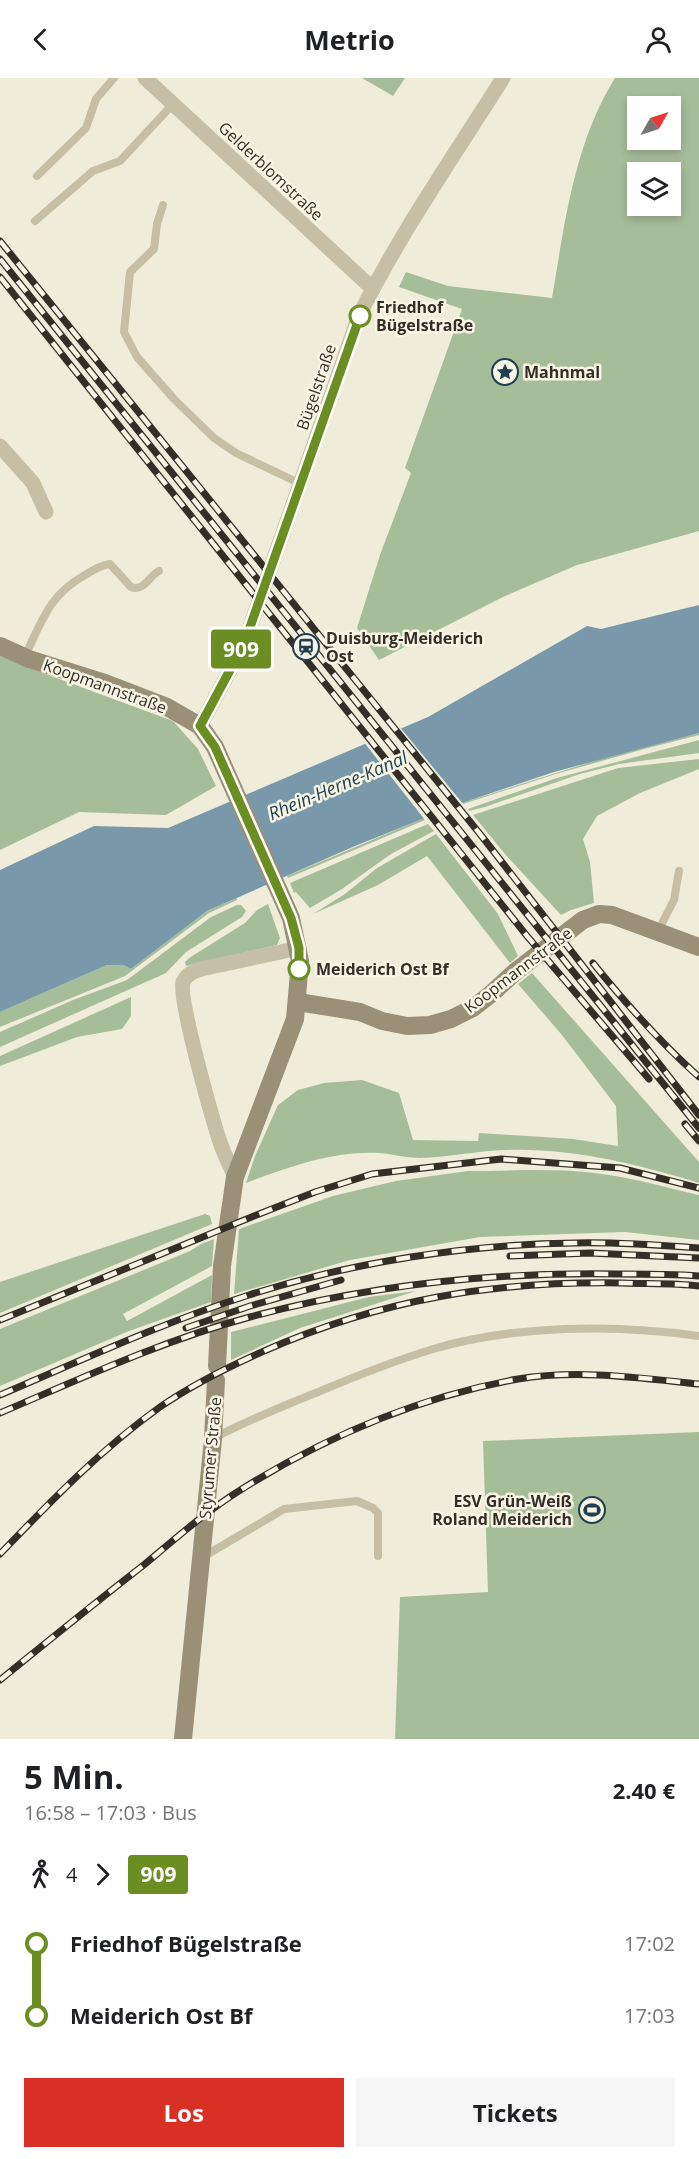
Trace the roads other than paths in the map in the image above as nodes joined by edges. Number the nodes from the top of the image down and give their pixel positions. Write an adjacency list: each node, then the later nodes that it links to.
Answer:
1 (114, 78): 5 (lane)
2 (145, 78): 4 (street, Gelderblomstraße)
3 (504, 78): 8 (street, Bügelstraße)
4 (173, 104): 7 (lane); 8 (street, Gelderblomstraße)
5 (37, 176)
6 (163, 204): 10 (lane)
7 (35, 221)
8 (373, 289): 10 (street, Bügelstraße)
9 (0, 446): 11 (street)
10 (301, 484): 15 (street, Bügelstraße)
11 (46, 512)
12 (159, 571): 14 (lane)
13 (0, 646): 14 (street, Koopmannstraße)
14 (25, 658): 15 (street, Koopmannstraße)
15 (200, 726): 19 (street, Koopmannstraße)
16 (679, 871): 17 (lane)
17 (658, 931): 18 (street, Koopmannstraße); 20 (street, Koopmannstraße)
18 (699, 946)
19 (299, 948): 20 (street, Koopmannstraße); 21 (street)
20 (296, 1010): 21 (street, Styrumer Straße)
21 (235, 1177): 23 (street, Styrumer Straße)
22 (699, 1336): 23 (lane)
23 (213, 1439): 25 (street, Styrumer Straße)
24 (378, 1556): 25 (lane)
25 (201, 1558): 26 (street, Styrumer Straße)
26 (183, 1739)

